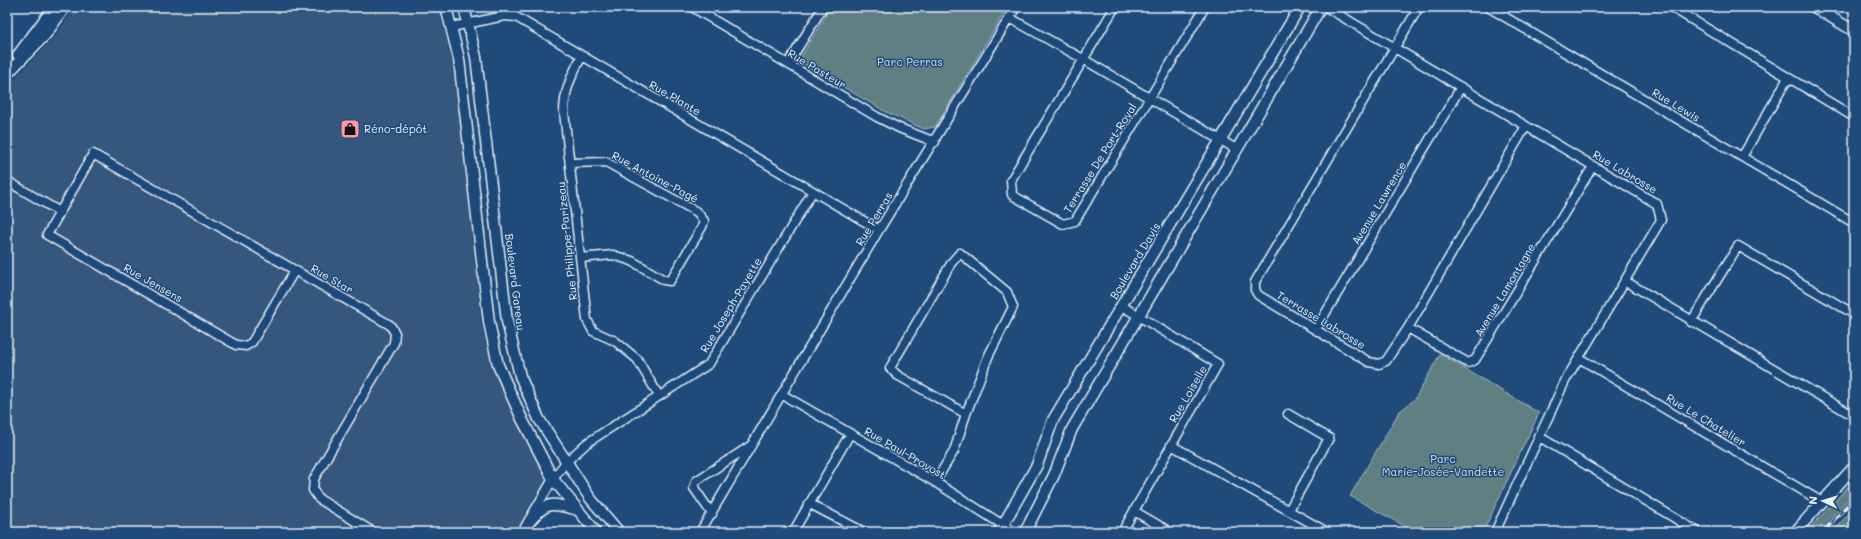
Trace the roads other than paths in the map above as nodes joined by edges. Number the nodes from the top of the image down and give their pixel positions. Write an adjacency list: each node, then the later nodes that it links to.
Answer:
1 (54, 7): 25 (street)
2 (65, 7): 26 (street)
3 (446, 7): 19 (street)
4 (464, 7): 18 (street, Boulevard Gareau)
5 (692, 7): 24 (street, Rue Pasteur)
6 (823, 7): 24 (street)
7 (1016, 7): 17 (street, Rue Perras)
8 (1115, 7): 23 (street)
9 (1205, 7): 29 (street)
10 (1300, 7): 32 (street, Boulevard Davis)
11 (1321, 7): 34 (street)
12 (1326, 7): 21 (street, Rue Labrosse)
13 (1419, 7): 21 (street)
14 (1488, 7): 35 (street, Rue Lewis)
15 (1671, 7): 27 (street)
16 (1814, 7): 20 (street)
17 (1010, 18): 23 (street); 33 (street, Rue Perras)
18 (468, 24): 19 (street, Rue Plante); 22 (street, Rue Plante); 62 (street, Boulevard Gareau)
19 (452, 27): 64 (street)
20 (1854, 31)
21 (1396, 48): 28 (street, Rue Labrosse); 51 (street, Terrasse Labrosse)
22 (582, 56): 36 (street, Rue Philippe-Parizeau); 39 (street, Rue Plante)
23 (1083, 59): 29 (street); 29 (street, Terrasse De Port-Royal)
24 (788, 64): 33 (street, Rue Pasteur)
25 (7, 70)
26 (7, 74)
27 (1788, 78): 30 (street); 35 (street)
28 (1461, 87): 31 (street, Rue Labrosse); 51 (street, Avenue Lawrence)
29 (1150, 98): 32 (street)
30 (1854, 118)
31 (1526, 126): 37 (street, Rue Labrosse); 50 (street, Terrasse Labrosse)
32 (1220, 140): 34 (street); 46 (street, Boulevard Davis)
33 (935, 142): 42 (street, Rue Perras)
34 (1236, 150): 48 (street)
35 (1742, 157): 41 (street, Rue Lewis)
36 (570, 163): 43 (street, Rue Philippe-Parizeau); 43 (street, Rue Antoine-Pagé)
37 (1593, 166): 45 (street, Rue Labrosse); 50 (street, Avenue Lamontagne)
38 (7, 181): 40 (street)
39 (813, 191): 42 (street, Rue Plante); 54 (street, Rue Joseph-Payette)
40 (60, 212): 44 (street, Rue Star); 44 (street, Rue Jensens)
41 (1854, 223)
42 (879, 230): 53 (street, Rue Perras)
43 (580, 258): 54 (street, Rue Philippe-Parizeau)
44 (295, 270): 74 (street, Rue Star)
45 (1625, 281): 49 (street); 52 (street, Rue Labrosse)
46 (1122, 306): 48 (street, Rue Loiselle); 73 (street, Boulevard Davis)
47 (1854, 314): 49 (street)
48 (1139, 315): 61 (street, Rue Loiselle); 82 (street)
49 (1691, 322): 57 (street)
50 (1408, 328): 51 (street, Terrasse Labrosse)
51 (1316, 329)
52 (1579, 358): 59 (street, Rue Labrosse); 66 (street, Rue Le Chatelier)
53 (783, 395): 58 (street, Rue Paul-Provost); 60 (street, Rue Perras)
54 (659, 396): 62 (street, Rue Joseph-Payette)
55 (966, 414): 55 (street); 65 (street)
56 (1288, 414): 69 (street)
57 (1854, 416)
58 (850, 434): 65 (street, Rue Paul-Provost); 67 (street)
59 (1538, 436): 86 (street, Rue Labrosse); 87 (street)
60 (752, 444): 71 (street, Rue Perras); 71 (street, Rue Perras)
61 (1171, 445): 69 (street); 70 (street, Rue Loiselle)
62 (566, 462): 64 (street, Rue Joseph-Payette); 77 (street, Boulevard Gareau)
63 (1854, 467): 66 (street)
64 (554, 479): 68 (street); 72 (street, Rue Joseph-Payette)
65 (935, 482): 73 (street, Rue Paul-Provost)
66 (1822, 502): 88 (street)
67 (810, 504): 79 (street); 80 (street)
68 (578, 510): 72 (street); 76 (street)
69 (1289, 510): 85 (street)
70 (1134, 511): 83 (street, Rue Loiselle); 84 (street)
71 (712, 514): 78 (street, Rue Perras)
72 (529, 522): 75 (street, Rue Joseph-Payette)
73 (1001, 529): 81 (street, Rue Paul-Provost)
74 (373, 532)
75 (522, 532)
76 (596, 532)
77 (619, 532)
78 (700, 532)
79 (793, 532)
80 (864, 532)
81 (1014, 532)
82 (1025, 532)
83 (1122, 532)
84 (1170, 532)
85 (1327, 532)
86 (1495, 532)
87 (1698, 532)
88 (1795, 532)

